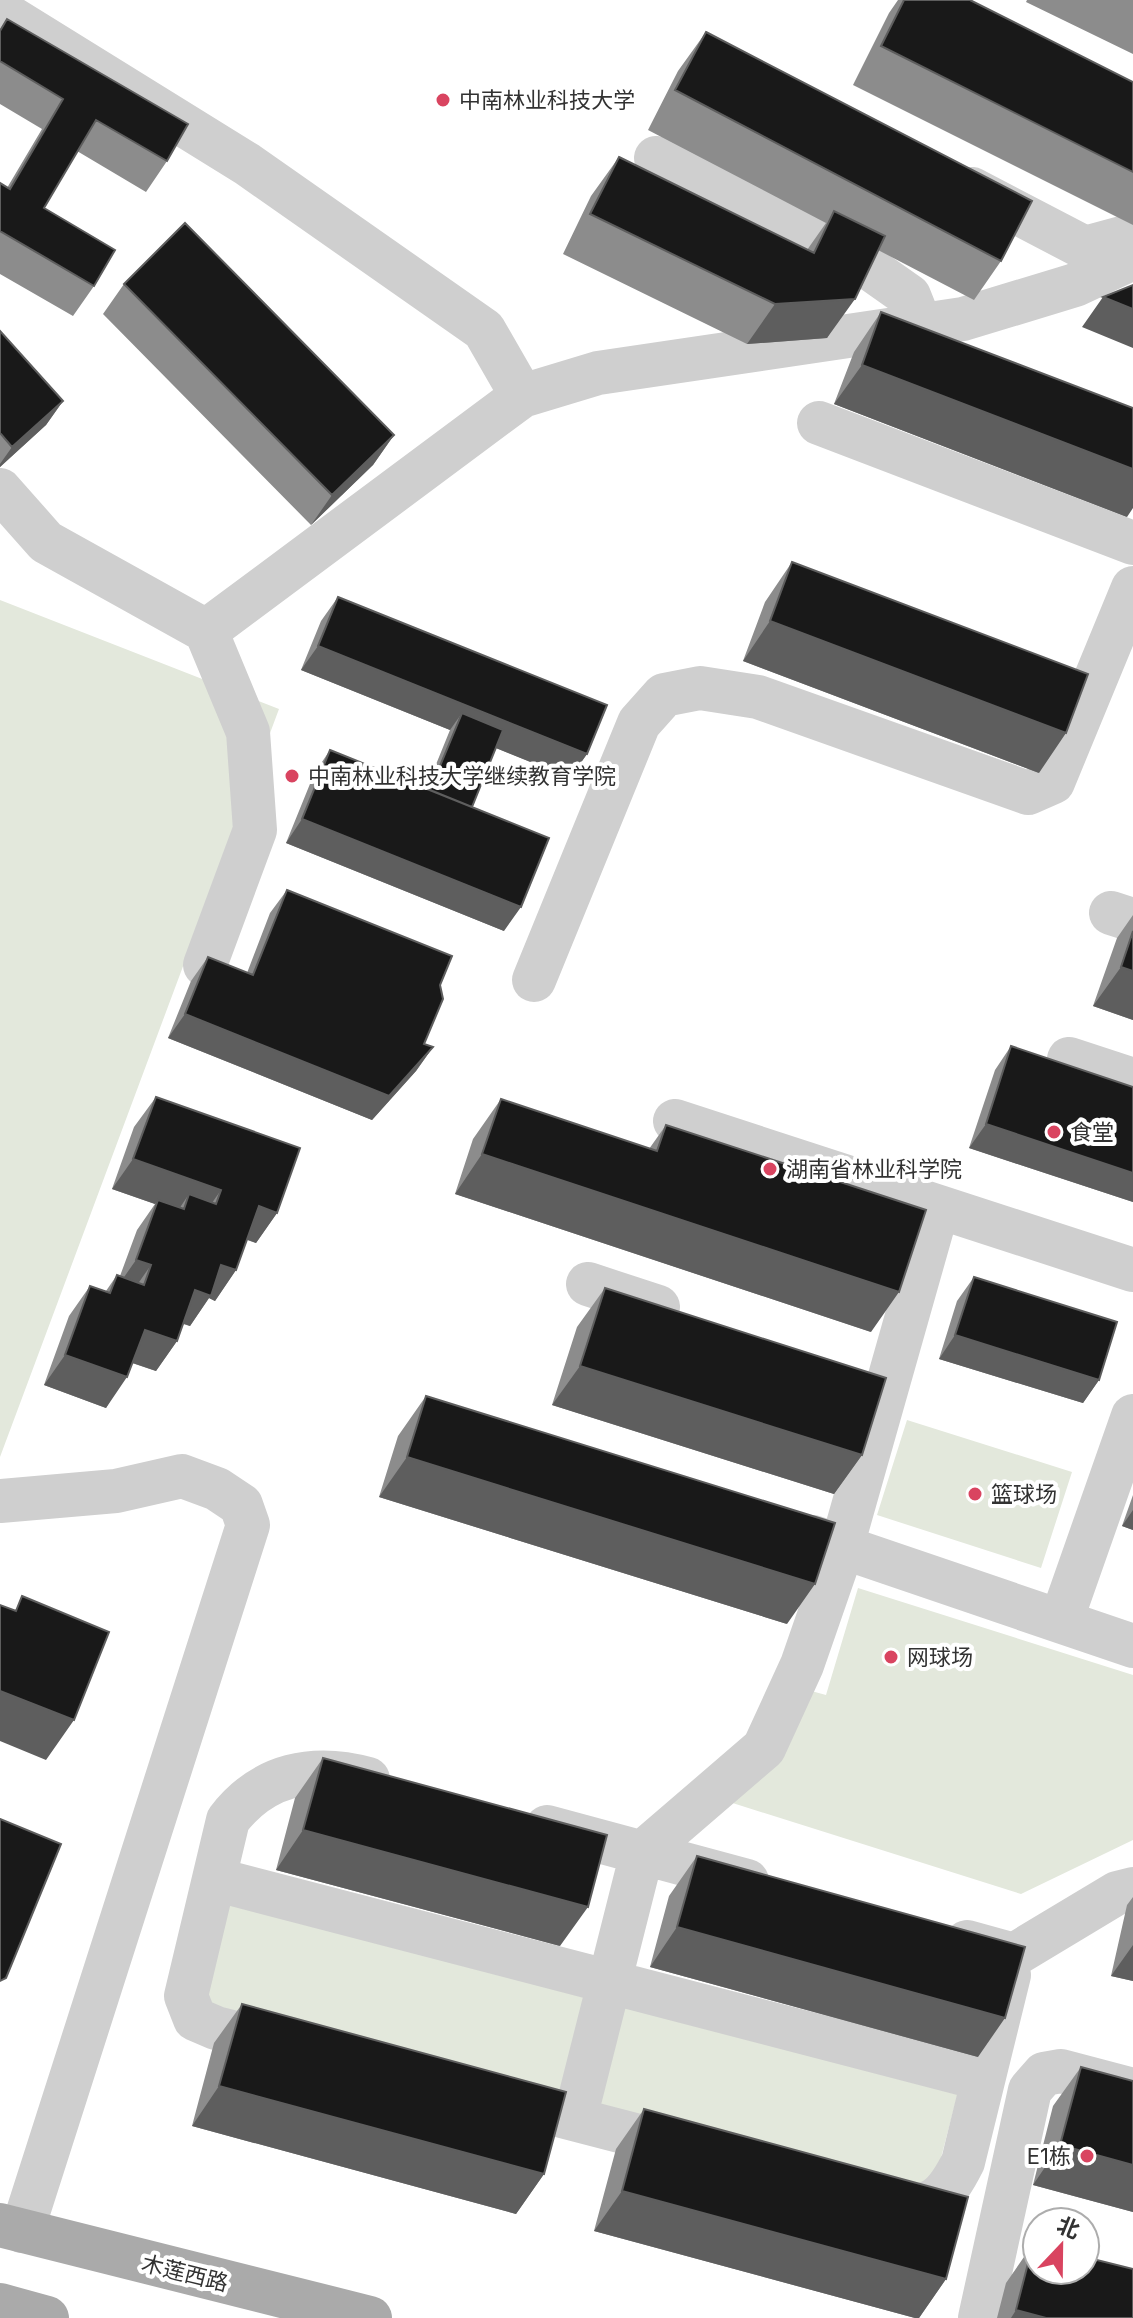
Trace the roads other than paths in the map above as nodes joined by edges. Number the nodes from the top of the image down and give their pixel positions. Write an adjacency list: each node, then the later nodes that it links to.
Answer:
1 (0, 11): 7 (street)
2 (656, 158): 6 (street)
3 (930, 167): 5 (street)
4 (1133, 235): 5 (street)
5 (1106, 259): 6 (street)
6 (921, 326): 7 (street)
7 (522, 396): 12 (street)
8 (819, 423): 10 (street)
9 (0, 490): 12 (street)
10 (1133, 543)
11 (1133, 588): 14 (street)
12 (206, 631): 13 (street)
13 (205, 965)
14 (534, 980)
15 (1069, 1059): 16 (street)
16 (1133, 1080)
17 (675, 1121): 18 (street)
18 (938, 1207): 19 (street); 23 (street)
19 (1133, 1270)
20 (588, 1284): 21 (street)
21 (693, 1318)
22 (844, 1366): 23 (street)
23 (889, 1380): 27 (street)
24 (1133, 1416): 28 (street)
25 (0, 1501): 48 (street)
26 (768, 1523): 27 (street)
27 (842, 1546): 28 (street); 32 (street)
28 (1061, 1621): 29 (street)
29 (1133, 1646)
30 (404, 1788): 33 (street)
31 (508, 1816): 32 (street)
32 (642, 1853): 35 (street); 38 (street)
33 (214, 1879): 38 (street); 39 (street)
34 (1133, 1889): 37 (street)
35 (791, 1894)
36 (925, 1931): 37 (street)
37 (1014, 1955): 40 (street)
38 (609, 1982): 40 (street); 45 (street)
39 (321, 2055)
40 (983, 2079): 47 (street)
41 (1063, 2090): 44 (street)
42 (1133, 2090): 50 (street)
43 (470, 2092): 45 (street)
44 (1133, 2108)
45 (575, 2118): 46 (street)
46 (728, 2159)
47 (850, 2192)
48 (11, 2228): 49 (main road, 木莲西路)
49 (370, 2318)
50 (980, 2318)

